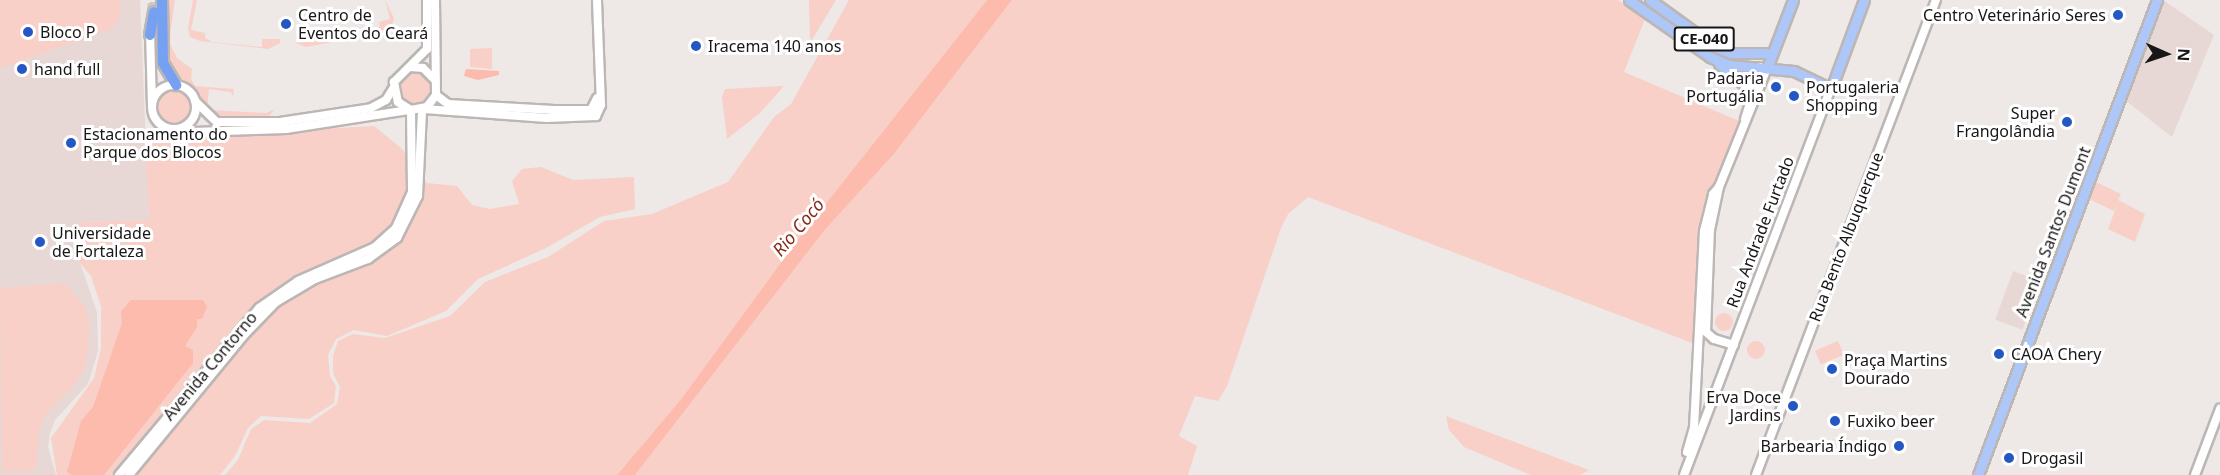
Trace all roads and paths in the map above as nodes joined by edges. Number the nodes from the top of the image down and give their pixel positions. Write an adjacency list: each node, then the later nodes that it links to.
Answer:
1 (160, 0): 19 (highway)
2 (427, 0): 17 (street)
3 (435, 0): 18 (street)
4 (597, 0): 26 (street)
5 (1629, 0): 15 (main road, CE-040)
6 (1650, 0): 14 (main road, CE-040)
7 (1786, 0): 14 (main road)
8 (1793, 0): 16 (main road)
9 (1864, 0): 21 (main road, Rua Andrade Furtado)
10 (1936, 0): 40 (street, Rua Bento Albuquerque)
11 (2157, 0): 41 (main road, Avenida Santos Dumont)
12 (152, 11): 13 (highway)
13 (150, 34): 25 (street)
14 (1766, 53): 16 (main road)
15 (1710, 57): 16 (main road, CE-040); 22 (main road)
16 (1764, 67): 21 (main road); 22 (street); 29 (street)
17 (409, 68): 18 (street); 20 (street)
18 (437, 84): 23 (street)
19 (177, 85): 24 (street); 25 (street)
20 (393, 89): 24 (street); 28 (street)
21 (1831, 89): 33 (street, Rua Andrade Furtado)
22 (1752, 91): 29 (street)
23 (436, 95): 26 (street); 27 (street)
24 (195, 101): 30 (street)
25 (152, 107): 30 (street)
26 (463, 107): 27 (street)
27 (423, 109): 28 (street); 37 (street, Avenida Contorno)
28 (410, 110): 30 (street); 36 (street, Avenida Contorno)
29 (1745, 119): 31 (street)
30 (179, 129)
31 (1703, 305): 32 (street); 34 (street)
32 (1714, 339): 33 (street); 34 (street)
33 (1734, 345): 39 (street, Rua Andrade Furtado)
34 (1698, 399): 38 (street)
35 (2220, 409): 42 (street)
36 (119, 475)
37 (129, 475)
38 (1679, 475)
39 (1684, 475)
40 (1756, 475)
41 (1978, 475)
42 (2195, 475)

